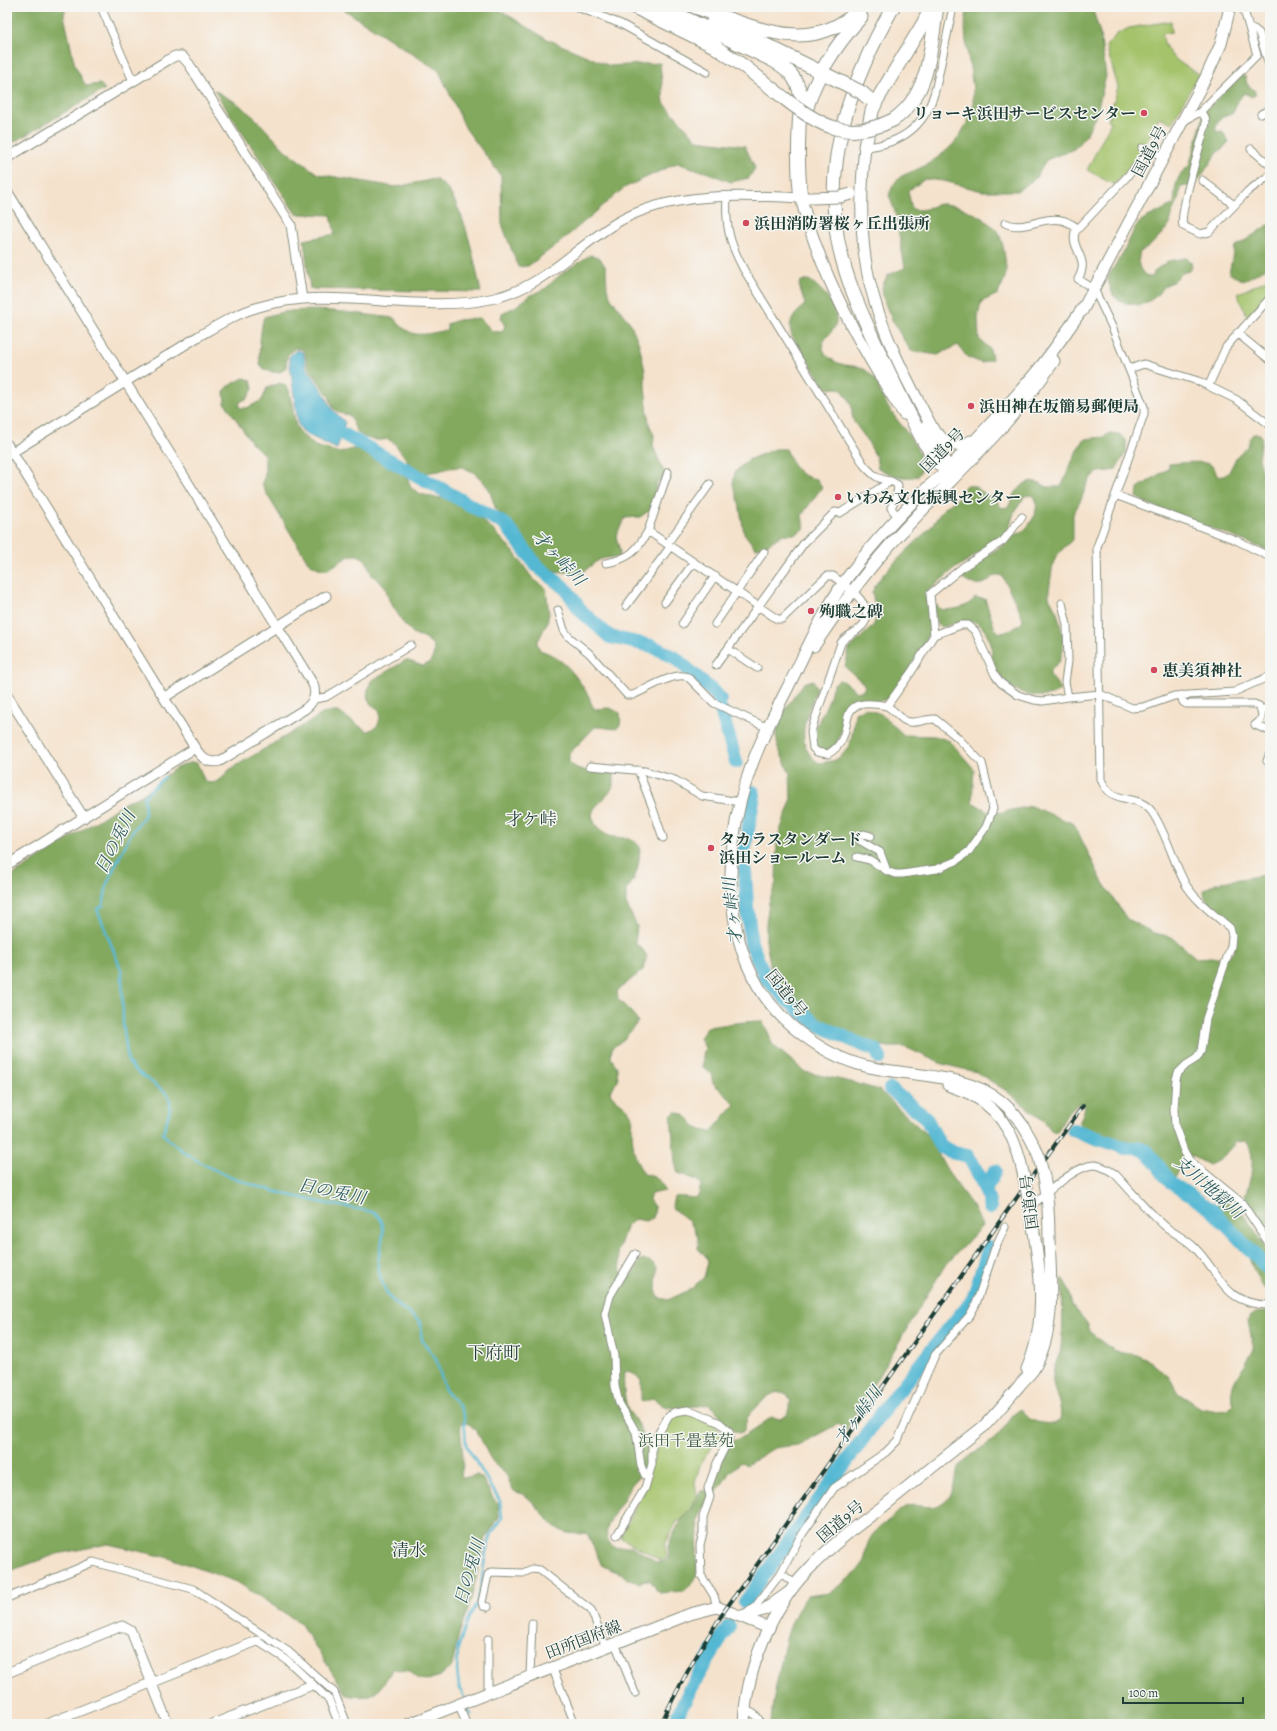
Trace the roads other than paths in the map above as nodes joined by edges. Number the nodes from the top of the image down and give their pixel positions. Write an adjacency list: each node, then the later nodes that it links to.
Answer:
1 (101, 7): 19 (street)
2 (577, 7): 16 (street)
3 (634, 7): 11 (highway, bridge)
4 (659, 7): 31 (highway)
5 (680, 7): 17 (highway)
6 (695, 7): 7 (highway)
7 (862, 7)
8 (870, 7): 17 (highway)
9 (893, 7): 46 (highway)
10 (931, 7): 21 (highway)
11 (937, 7)
12 (953, 7): 25 (street)
13 (1230, 7): 24 (main road, 国道9号)
14 (1243, 7): 15 (street)
15 (1250, 30): 18 (street); 22 (street)
16 (707, 72)
17 (824, 74): 21 (highway, bridge); 31 (highway)
18 (1270, 80)
19 (133, 81): 29 (street); 43 (street)
20 (1270, 109): 23 (street)
21 (872, 111): 25 (highway)
22 (1200, 112): 24 (street); 39 (street)
23 (1261, 114)
24 (1182, 123): 30 (main road, 国道9号)
25 (865, 146): 35 (main road)
26 (1142, 148): 28 (street)
27 (1251, 149): 32 (street)
28 (1149, 154): 30 (street); 41 (street)
29 (7, 158)
30 (1163, 158): 42 (main road, 国道9号)
31 (799, 159): 38 (highway)
32 (1270, 165)
33 (1270, 175): 39 (street)
34 (1202, 180): 39 (street)
35 (861, 183): 38 (main road, bridge); 52 (main road)
36 (7, 191): 50 (street)
37 (727, 197): 38 (street); 43 (street); 60 (street)
38 (806, 198): 56 (main road)
39 (1234, 205)
40 (1005, 223): 41 (street)
41 (1078, 228): 42 (street)
42 (1094, 289): 45 (main road, 国道9号); 49 (street)
43 (302, 299): 50 (street)
44 (1270, 300): 47 (street)
45 (1085, 305): 54 (main road, 国道9号); 59 (main road, 国道9号)
46 (864, 318): 56 (highway); 59 (highway)
47 (1237, 333): 48 (street); 51 (street)
48 (1270, 360)
49 (1129, 369): 51 (street); 63 (street)
50 (125, 382): 57 (street); 84 (street)
51 (1209, 385): 53 (street)
52 (926, 414): 54 (main road); 59 (main road)
53 (1270, 425)
54 (979, 435): 59 (main road, 国道9号)
55 (7, 444): 57 (street)
56 (928, 449): 59 (main road); 62 (main road)
57 (10, 454): 95 (street)
58 (668, 472): 66 (street)
59 (951, 473): 62 (main road, 国道9号); 75 (main road, 国道9号)
60 (891, 481): 65 (street); 80 (street)
61 (710, 484): 67 (street)
62 (926, 489): 65 (main road, 国道9号)
63 (1115, 495): 69 (street); 92 (street)
64 (1022, 517): 85 (street)
65 (899, 518): 73 (main road, 国道9号)
66 (648, 531): 67 (street); 71 (street)
67 (668, 545): 70 (street); 79 (street)
68 (764, 552): 74 (street)
69 (1270, 557)
70 (694, 562): 72 (street); 77 (street)
71 (606, 563)
72 (715, 576): 74 (street); 82 (street)
73 (843, 584): 75 (street); 80 (street); 91 (main road, 国道9号)
74 (737, 591): 80 (street); 83 (street)
75 (852, 592): 91 (main road, 国道9号); 99 (street)
76 (326, 596): 84 (street)
77 (665, 602)
78 (1062, 603): 96 (street)
79 (626, 606)
80 (758, 606): 87 (street)
81 (558, 610): 101 (street)
82 (682, 624)
83 (715, 624)
84 (277, 628): 95 (street); 97 (street)
85 (934, 634): 96 (street); 99 (street)
86 (411, 645): 97 (street)
87 (728, 649): 88 (street); 89 (street)
88 (716, 665)
89 (757, 668)
90 (1270, 676): 94 (street)
91 (790, 683): 101 (main road, 国道9号)
92 (1100, 694): 94 (street); 96 (street); 119 (street)
93 (7, 695): 109 (street)
94 (1181, 695): 100 (street)
95 (165, 697): 103 (street)
96 (1068, 697)
97 (314, 699): 103 (street)
98 (1270, 705): 100 (street)
99 (887, 706): 114 (street)
100 (1262, 711): 102 (street)
101 (768, 728): 108 (main road, 国道9号)
102 (1270, 731)
103 (195, 748): 109 (street)
104 (1270, 753): 105 (street)
105 (1270, 762)
106 (590, 766): 107 (street)
107 (638, 770): 108 (street); 111 (street)
108 (740, 802): 115 (main road, 国道9号)
109 (84, 818): 113 (street)
110 (871, 836): 114 (street)
111 (663, 838)
112 (857, 857): 114 (street)
113 (7, 865)
114 (887, 871)
115 (926, 1076): 116 (main road, 国道9号, bridge); 117 (main road, 国道9号, bridge)
116 (1047, 1194): 117 (street); 121 (street); 122 (main road, 国道9号)
117 (1029, 1202): 122 (main road, 国道9号)
118 (1005, 1227): 125 (street)
119 (1270, 1245)
120 (635, 1254): 123 (street)
121 (1270, 1305)
122 (1020, 1385): 126 (main road, 国道9号)
123 (649, 1476): 124 (street); 129 (street)
124 (617, 1534)
125 (781, 1573): 126 (street); 130 (street)
126 (792, 1589): 130 (main road); 132 (main road, 国道9号)
127 (7, 1598): 151 (street)
128 (488, 1607): 135 (street)
129 (717, 1607): 130 (main road); 135 (main road, 田所国府線)
130 (741, 1616): 132 (main road)
131 (532, 1623): 138 (street)
132 (769, 1628): 144 (main road, 国道9号)
133 (488, 1639): 141 (street)
134 (257, 1642): 139 (street); 140 (street)
135 (610, 1645): 136 (main road, 田所国府線); 142 (street)
136 (552, 1667): 138 (main road, 田所国府線); 154 (street)
137 (7, 1673): 139 (street)
138 (530, 1676): 141 (main road, 田所国府線)
139 (151, 1682): 147 (street); 148 (street)
140 (312, 1685): 149 (street); 150 (street)
141 (488, 1692): 143 (main road, 田所国府線)
142 (634, 1692)
143 (463, 1702): 152 (main road, 田所国府線); 153 (street)
144 (745, 1710): 155 (main road, 国道9号); 156 (street)
145 (7, 1721): 146 (street)
146 (8, 1724)
147 (47, 1724)
148 (168, 1724)
149 (213, 1724)
150 (339, 1724)
151 (348, 1724)
152 (409, 1724)
153 (466, 1724)
154 (574, 1724)
155 (744, 1724)
156 (760, 1724)

